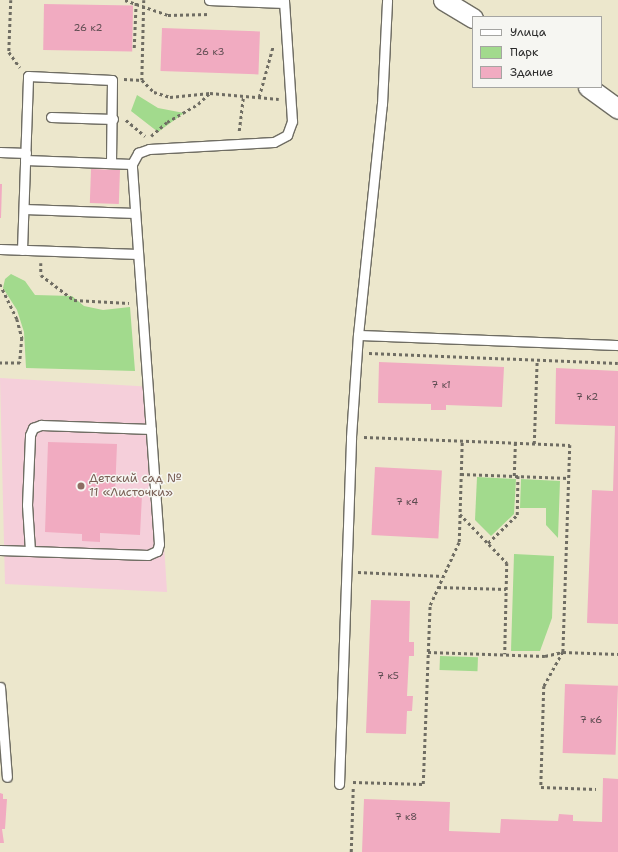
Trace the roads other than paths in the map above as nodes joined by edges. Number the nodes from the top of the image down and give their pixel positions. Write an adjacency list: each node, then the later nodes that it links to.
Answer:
1 (209, 0): 2 (lane)
2 (220, 0): 5 (lane)
3 (387, 0): 20 (lane)
4 (443, 0): 6 (street)
5 (284, 1): 14 (lane)
6 (472, 17)
7 (589, 88): 8 (street)
8 (618, 109)
9 (51, 117): 10 (lane)
10 (113, 119): 12 (lane); 13 (lane)
11 (0, 152): 12 (lane)
12 (25, 157): 13 (lane); 15 (lane)
13 (111, 163): 14 (lane)
14 (132, 164): 16 (lane)
15 (24, 209): 16 (lane); 18 (lane)
16 (135, 213): 19 (lane)
17 (0, 249): 18 (lane)
18 (22, 250): 19 (lane)
19 (138, 254): 22 (lane)
20 (358, 335): 21 (lane); 28 (lane)
21 (618, 344)
22 (151, 429): 24 (lane); 24 (lane)
23 (0, 550): 24 (lane)
24 (30, 551)
25 (0, 687): 26 (lane)
26 (3, 761): 27 (lane)
27 (7, 777)
28 (339, 784)

